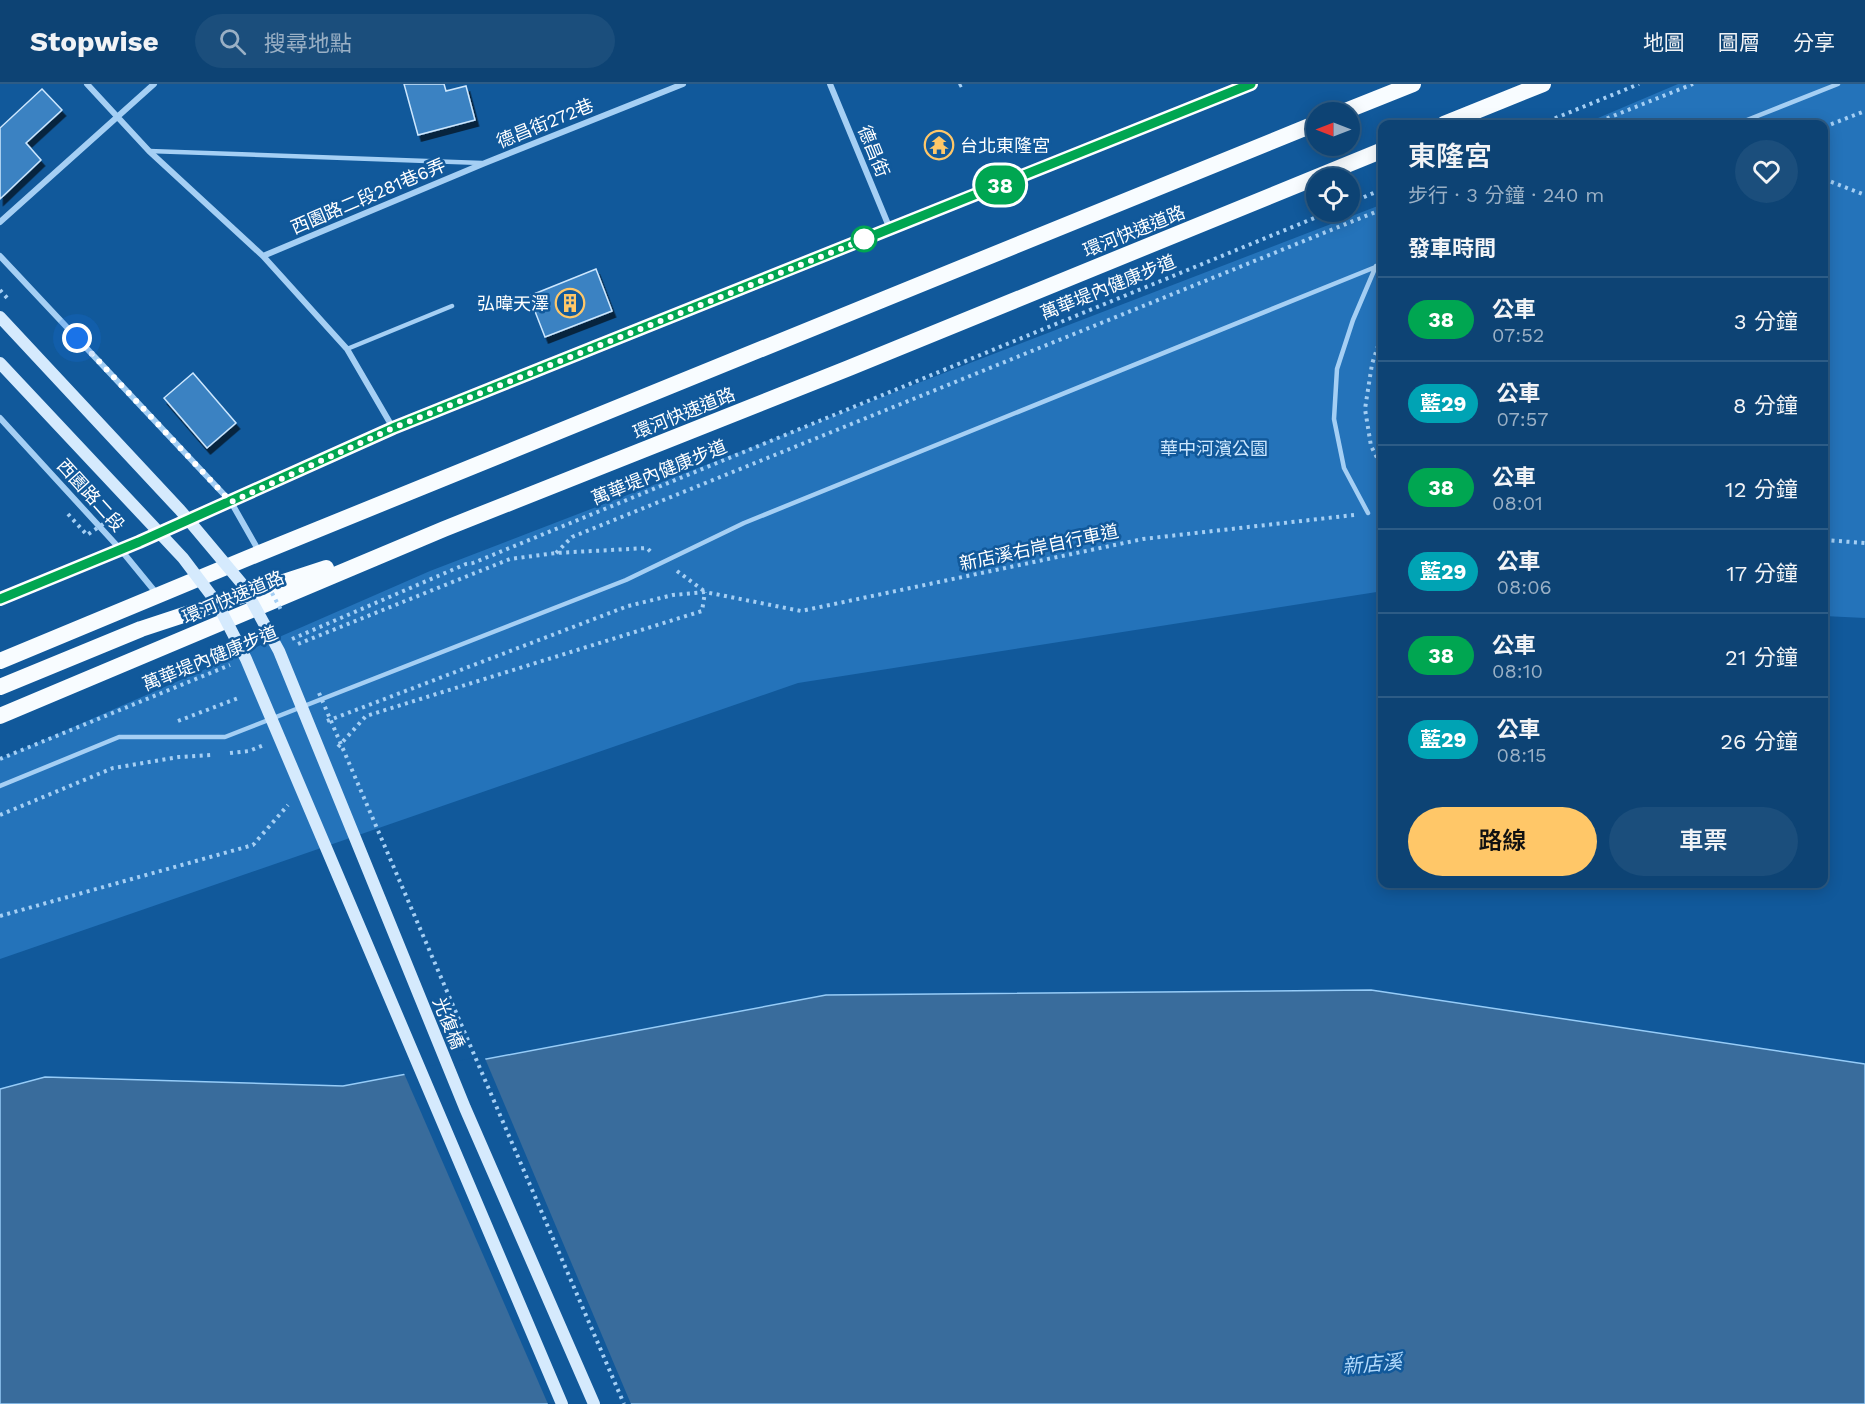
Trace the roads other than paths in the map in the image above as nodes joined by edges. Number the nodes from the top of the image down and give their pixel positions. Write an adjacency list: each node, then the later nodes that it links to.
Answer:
1 (87, 84): 10 (street)
2 (154, 84): 10 (street)
3 (683, 84): 16 (street, 德昌街272巷)
4 (830, 84): 18 (street, 德昌街)
5 (1251, 84): 18 (street)
6 (1413, 84): 9 (highway)
7 (1543, 84): 11 (highway)
8 (1838, 84): 12 (lane)
9 (1360, 105)
10 (117, 116): 14 (street); 17 (street)
11 (1454, 120)
12 (1747, 120)
13 (1306, 127): 32 (highway, 環河快速道路)
14 (149, 151): 16 (lane); 20 (street)
15 (1378, 152): 30 (highway, 環河快速道路)
16 (485, 163): 20 (street, 西園路二段281巷6弄)
17 (0, 222)
18 (890, 229): 27 (street)
19 (0, 256): 28 (street)
20 (263, 256): 24 (street)
21 (1376, 266): 29 (lane); 38 (lane)
22 (452, 306): 24 (lane)
23 (0, 317): 40 (main road, 光復橋, bridge)
24 (347, 350): 27 (street)
25 (0, 363): 39 (main road, bridge)
26 (0, 418): 31 (street, 西園路二段)
27 (393, 428): 28 (street)
28 (231, 502): 31 (street); 32 (street)
29 (1368, 513)
30 (444, 529): 36 (highway); 37 (highway, 環河快速道路)
31 (120, 550): 33 (street, 西園路二段); 34 (street)
32 (260, 553): 33 (highway, 環河快速道路)
33 (158, 595): 35 (highway, 環河快速道路)
34 (0, 599)
35 (0, 661)
36 (0, 687)
37 (0, 716)
38 (0, 786)
39 (562, 1404)
40 (594, 1404)

